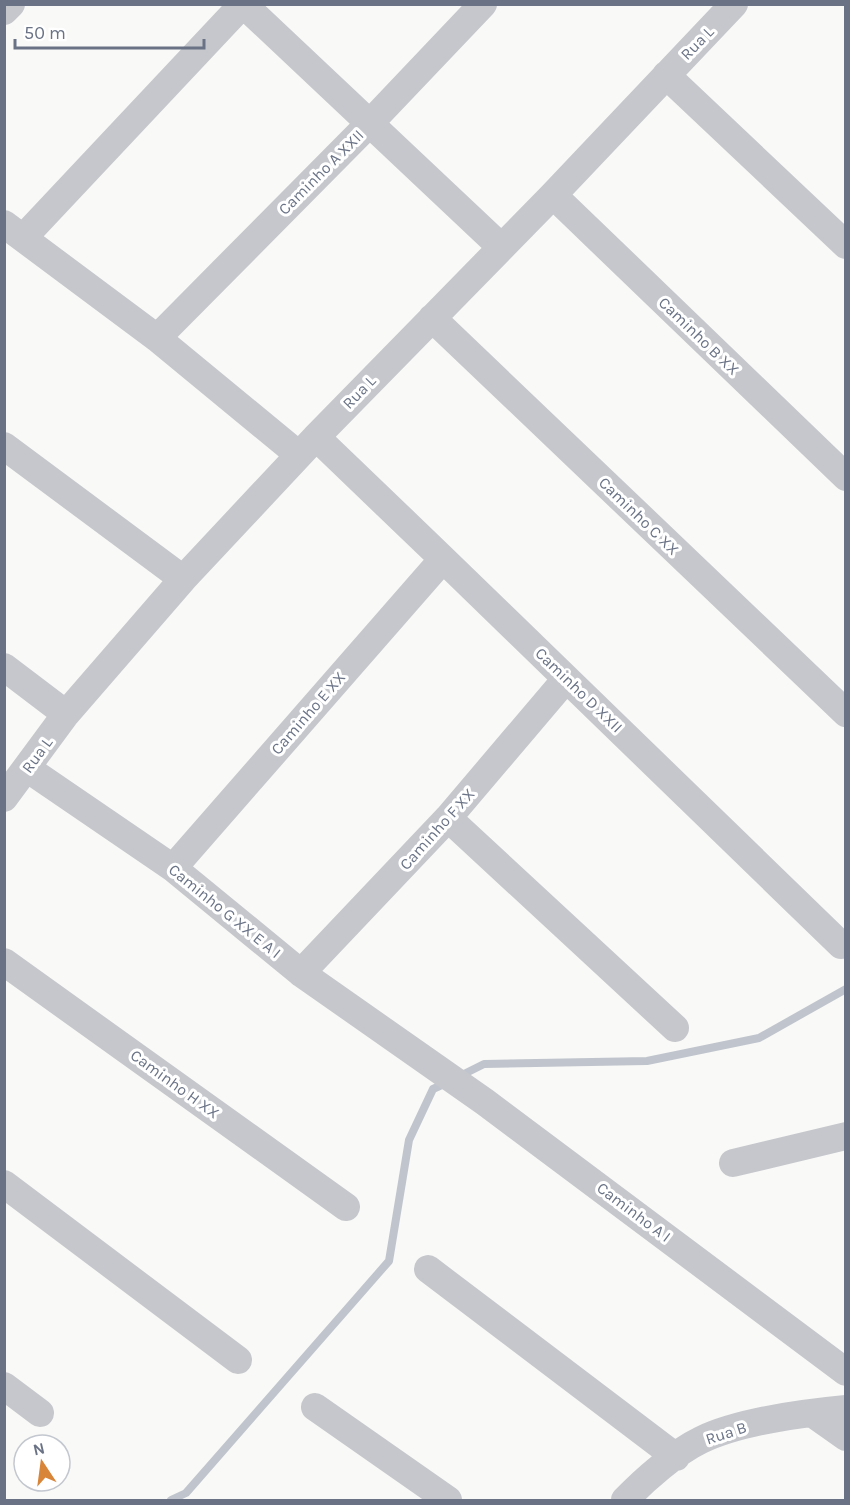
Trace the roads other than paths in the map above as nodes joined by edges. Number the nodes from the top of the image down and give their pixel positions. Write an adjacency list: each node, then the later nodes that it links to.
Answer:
1 (11, 4): 5 (street)
2 (243, 4): 7 (street); 9 (street)
3 (483, 4): 7 (street, Caminho A XXII)
4 (734, 4): 6 (street, Rua L)
5 (4, 11)
6 (666, 75): 8 (street, Rua L); 10 (street)
7 (369, 124): 11 (street); 13 (street, Caminho A XXII)
8 (553, 195): 11 (street, Rua L); 16 (street, Caminho B XX)
9 (14, 231): 13 (street, Caminho D XXII)
10 (846, 245)
11 (501, 247): 12 (street, Rua L)
12 (432, 318): 15 (street, Rua L); 21 (street, Caminho C XX)
13 (158, 338): 15 (street, Caminho D XXII)
14 (4, 446): 18 (street)
15 (307, 446): 17 (street, Caminho D XXII); 18 (street, Rua L)
16 (846, 477)
17 (443, 559): 20 (street, Caminho D XXII); 26 (street, Caminho E XX)
18 (183, 579): 22 (street, Rua L)
19 (4, 667): 22 (street)
20 (566, 679): 25 (street, Caminho F XX); 27 (street, Caminho D XXII)
21 (846, 713)
22 (66, 714): 23 (street, Rua L)
23 (28, 769): 24 (street, Rua L); 26 (street, Caminho G XX E A I)
24 (4, 798)
25 (448, 818): 29 (street, Caminho F XX); 30 (street)
26 (173, 868): 29 (street, Caminho G XX E A I)
27 (841, 945)
28 (4, 962): 35 (street, Caminho H XX)
29 (301, 973): 31 (street, Caminho G XX E A I)
30 (675, 1028)
31 (420, 1055): 38 (street, Caminho A I)
32 (846, 1136): 33 (street)
33 (734, 1163)
34 (4, 1184): 37 (street)
35 (346, 1207)
36 (428, 1269): 45 (street)
37 (238, 1360)
38 (846, 1372)
39 (4, 1386): 42 (street)
40 (315, 1407): 47 (street)
41 (846, 1409): 43 (street, Rua B)
42 (40, 1413)
43 (812, 1413): 44 (street); 45 (street, Rua B)
44 (846, 1437)
45 (676, 1457): 46 (street, Rua B)
46 (635, 1497)
47 (448, 1500)

